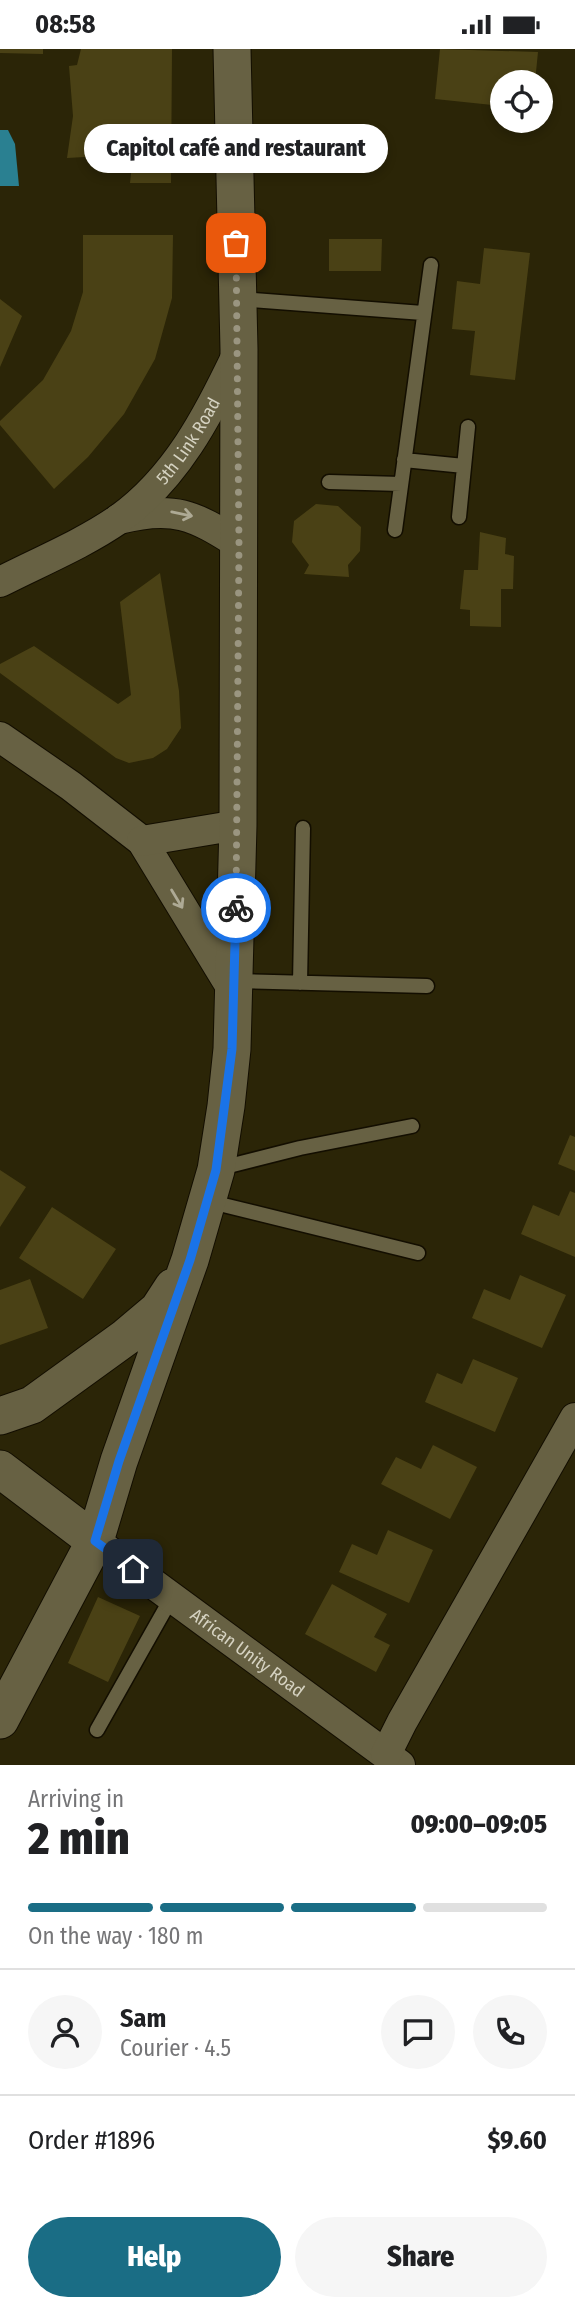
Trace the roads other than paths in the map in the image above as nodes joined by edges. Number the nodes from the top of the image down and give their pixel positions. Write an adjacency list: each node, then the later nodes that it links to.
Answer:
1 (232, 49): 3 (street)
2 (431, 265): 4 (lane)
3 (238, 299): 4 (lane); 5 (street)
4 (423, 313): 7 (lane)
5 (239, 349): 12 (street, 5th Link Road); 14 (street)
6 (468, 427): 8 (lane)
7 (404, 460): 8 (lane); 10 (lane)
8 (464, 466): 11 (lane)
9 (329, 482): 10 (lane)
10 (401, 484): 13 (lane)
11 (458, 517)
12 (119, 519): 14 (street, 5th Link Road, one-way to 14); 15 (street, 5th Link Road)
13 (395, 530)
14 (239, 544): 17 (street)
15 (0, 582)
16 (0, 737): 19 (street)
17 (238, 825): 19 (street); 21 (street)
18 (303, 828): 20 (lane)
19 (142, 841): 21 (street, one-way to 21)
20 (300, 983): 21 (lane); 22 (lane)
21 (233, 986): 24 (street)
22 (427, 986)
23 (412, 1126): 24 (lane)
24 (211, 1185): 25 (lane); 26 (street)
25 (418, 1253)
26 (190, 1260): 27 (street); 30 (street)
27 (0, 1416)
28 (575, 1418): 34 (street)
29 (0, 1469): 30 (street)
30 (95, 1541): 31 (street, African Unity Road); 32 (street)
31 (172, 1597): 33 (lane); 34 (street, African Unity Road)
32 (0, 1720)
33 (97, 1730)
34 (393, 1759)

